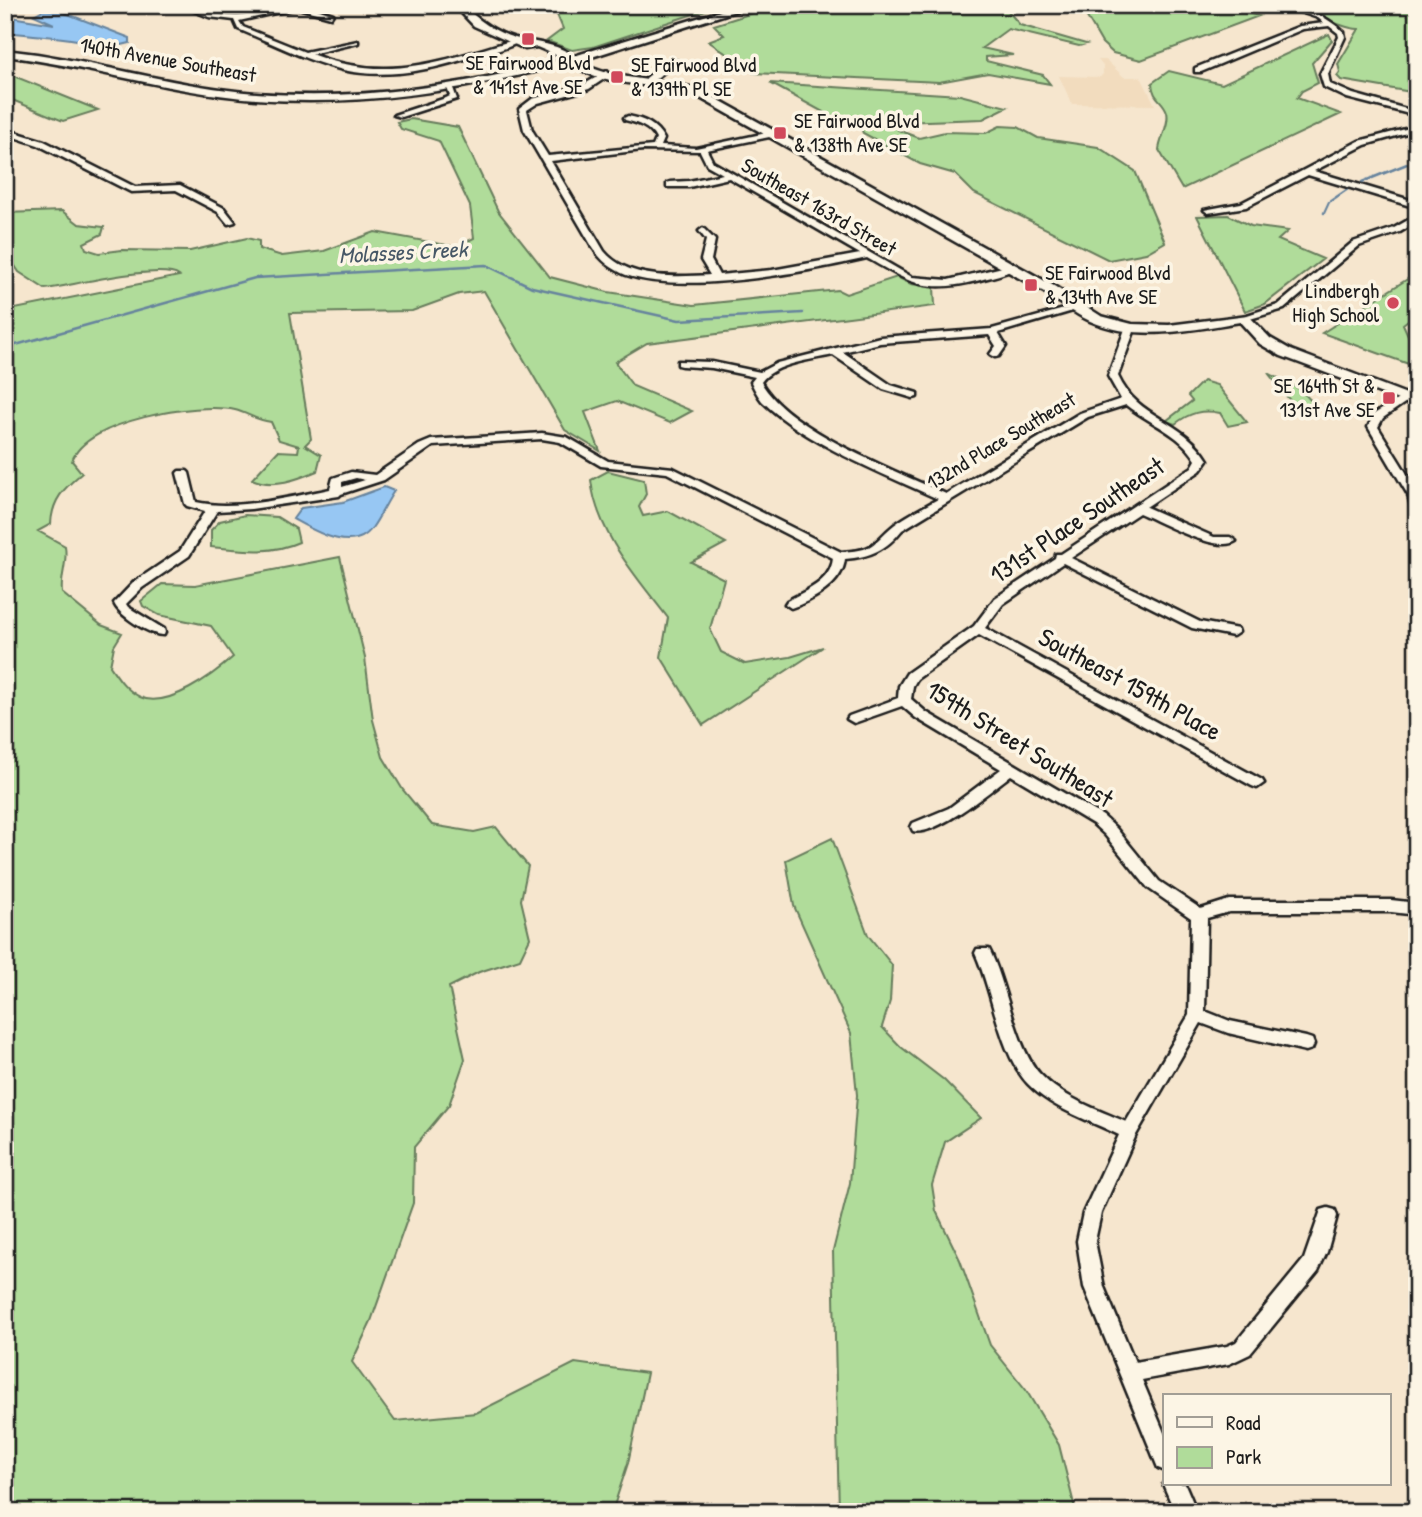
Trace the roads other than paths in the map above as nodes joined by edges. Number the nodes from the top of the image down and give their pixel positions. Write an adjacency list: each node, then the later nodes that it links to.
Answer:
1 (182, 5): 7 (street)
2 (458, 5): 9 (street)
3 (750, 5): 13 (street, 140th Avenue Southeast)
4 (1282, 5): 8 (street)
5 (300, 6): 6 (street); 7 (street)
6 (331, 15)
7 (238, 18): 12 (street)
8 (1333, 23): 15 (street); 20 (street)
9 (518, 41): 12 (street); 13 (street)
10 (356, 42): 12 (street)
11 (5, 53): 18 (street, 140th Avenue Southeast)
12 (308, 53)
13 (572, 61): 16 (street); 18 (street, 140th Avenue Southeast)
14 (673, 61): 17 (street)
15 (1198, 70)
16 (607, 73): 17 (street); 27 (street)
17 (649, 80): 24 (street)
18 (450, 90): 19 (street, 140th Avenue Southeast)
19 (398, 114)
20 (1417, 114)
21 (628, 118): 25 (street)
22 (1417, 128): 28 (street)
23 (5, 131): 34 (street)
24 (771, 134): 26 (street); 37 (street)
25 (657, 148): 26 (street); 27 (street)
26 (703, 149): 29 (street, Southeast 163rd Street)
27 (546, 159): 38 (street)
28 (1308, 172): 31 (street); 32 (street)
29 (730, 175): 30 (street); 36 (street, Southeast 163rd Street)
30 (670, 185)
31 (1417, 205)
32 (1208, 210)
33 (1417, 218): 40 (street)
34 (231, 222)
35 (703, 231): 38 (street)
36 (865, 256): 37 (street, Southeast 163rd Street); 38 (street)
37 (1011, 268): 39 (street)
38 (716, 278)
39 (1078, 308): 41 (street); 42 (street)
40 (1242, 318): 41 (street); 48 (street)
41 (1130, 329): 49 (street)
42 (992, 331): 43 (street); 44 (street)
43 (836, 352): 46 (street); 47 (street)
44 (995, 354)
45 (682, 363): 46 (street)
46 (761, 375): 51 (street)
47 (913, 395)
48 (1411, 400): 52 (street)
49 (1126, 401): 51 (street, 132nd Place Southeast); 53 (street, 131st Place Southeast)
50 (183, 472): 54 (street)
51 (946, 498): 56 (street, 132nd Place Southeast)
52 (1417, 506)
53 (1139, 508): 55 (street); 57 (street, 131st Place Southeast)
54 (212, 509): 56 (street); 60 (street)
55 (1230, 541)
56 (839, 556): 58 (street)
57 (1060, 557): 59 (street, 131st Place Southeast); 61 (street)
58 (791, 604)
59 (978, 629): 62 (street, 131st Place Southeast); 65 (street, Southeast 159th Place)
60 (159, 632)
61 (1233, 632)
62 (904, 700): 63 (street); 64 (street, 159th Street Southeast)
63 (854, 719)
64 (1010, 769): 66 (street); 68 (street, 159th Street Southeast)
65 (1257, 783)
66 (918, 827)
67 (1417, 909): 68 (street)
68 (1199, 915): 70 (street)
69 (983, 953): 72 (street)
70 (1197, 1015): 71 (street); 72 (street)
71 (1306, 1044)
72 (1129, 1132): 74 (street)
73 (1328, 1216): 74 (street)
74 (1128, 1373): 75 (street)
75 (1163, 1456)
76 (1175, 1486): 77 (street)
77 (1186, 1512)

